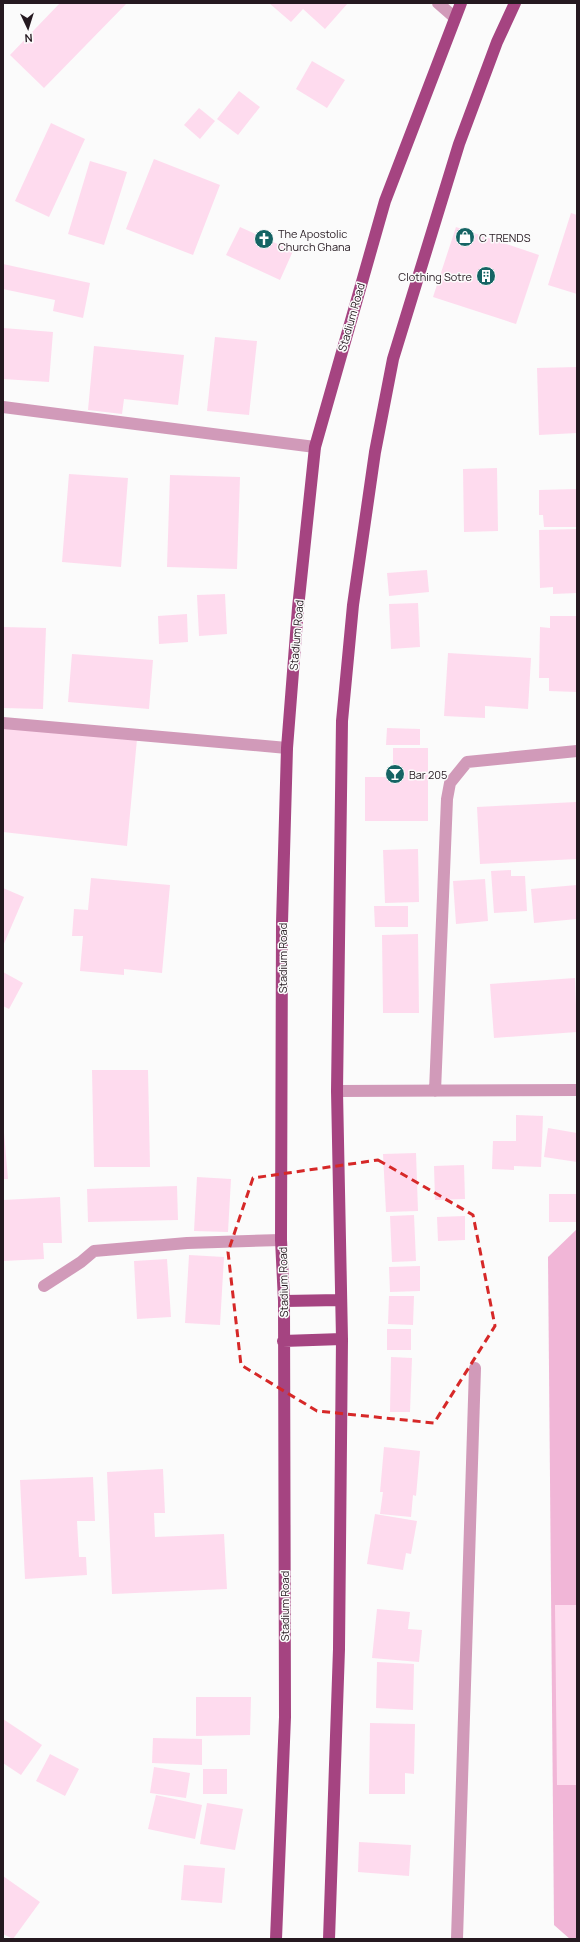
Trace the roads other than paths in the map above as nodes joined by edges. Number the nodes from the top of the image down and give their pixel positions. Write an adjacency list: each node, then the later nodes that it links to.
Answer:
1 (438, 3): 4 (street)
2 (461, 3): 4 (main road, Stadium Road)
3 (515, 3): 11 (main road)
4 (454, 17): 6 (main road, Stadium Road)
5 (3, 407): 6 (street)
6 (315, 447): 8 (main road, Stadium Road)
7 (3, 723): 8 (street)
8 (286, 748): 13 (main road, Stadium Road)
9 (577, 751): 12 (street)
10 (577, 1090): 12 (street)
11 (337, 1091): 12 (street); 15 (main road)
12 (435, 1092)
13 (281, 1240): 14 (street); 16 (main road, Stadium Road)
14 (44, 1286)
15 (340, 1300): 16 (main road); 17 (main road)
16 (284, 1301): 18 (main road, Stadium Road)
17 (342, 1339): 18 (main road); 21 (main road)
18 (284, 1341): 20 (main road, Stadium Road)
19 (475, 1368): 22 (street)
20 (276, 1939)
21 (329, 1939)
22 (458, 1939)

